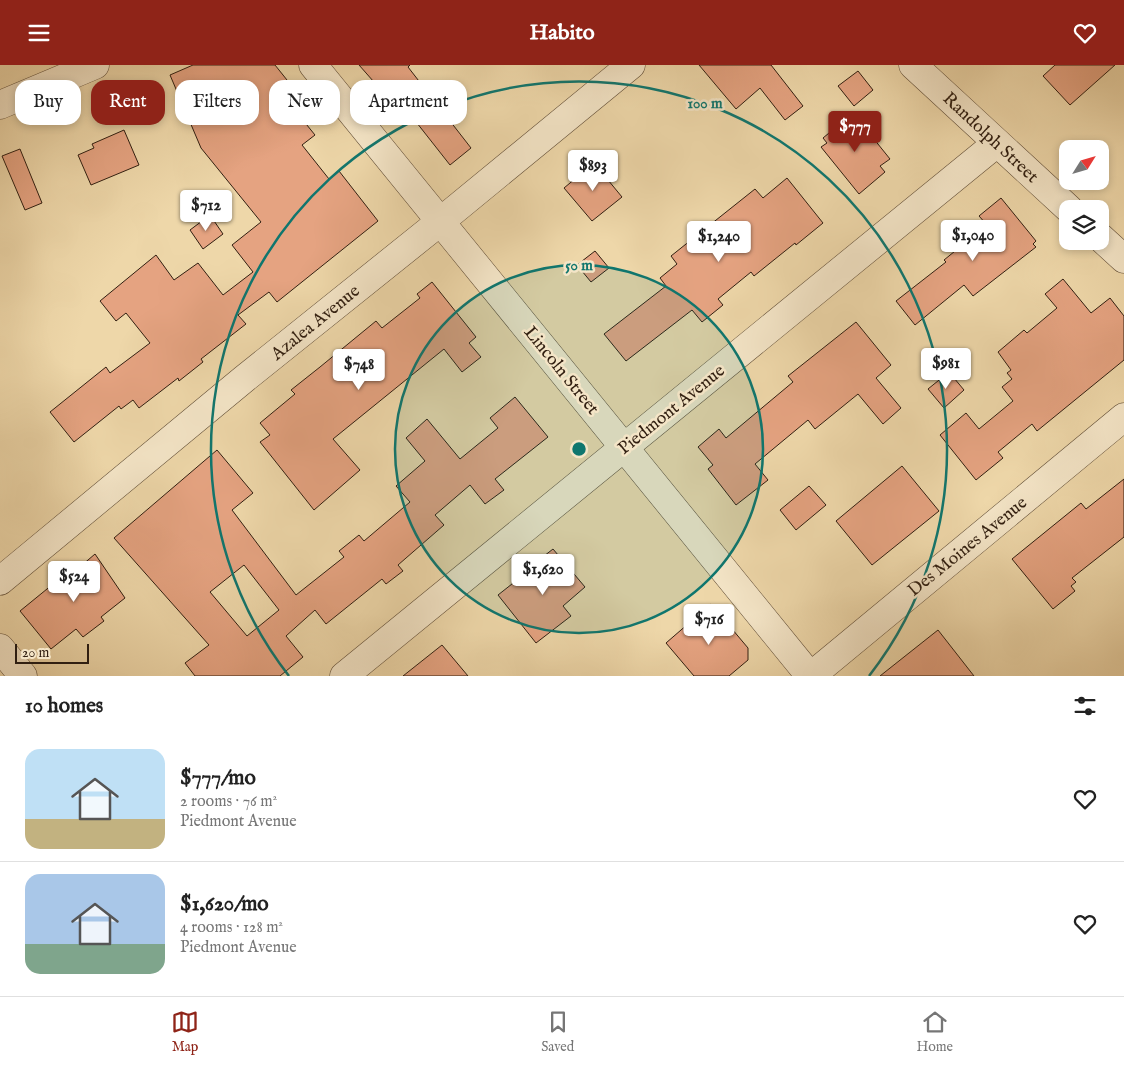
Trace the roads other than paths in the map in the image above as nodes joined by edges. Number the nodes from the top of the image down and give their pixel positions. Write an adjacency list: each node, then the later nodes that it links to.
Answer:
1 (94, 65): 5 (street)
2 (313, 65): 8 (street, Lincoln Street)
3 (631, 65): 8 (street, Azalea Avenue)
4 (912, 65): 6 (street, Randolph Street)
5 (0, 105)
6 (997, 143): 7 (street, Randolph Street); 12 (street, Piedmont Avenue)
7 (1059, 200)
8 (441, 221): 12 (street, Lincoln Street); 13 (street, Azalea Avenue)
9 (1109, 245): 10 (street)
10 (1124, 259)
11 (1124, 417): 17 (street, Des Moines Avenue)
12 (624, 447): 16 (street, Piedmont Avenue); 17 (street, Lincoln Street)
13 (0, 581)
14 (0, 648): 15 (street)
15 (23, 676)
16 (344, 676)
17 (811, 676)

